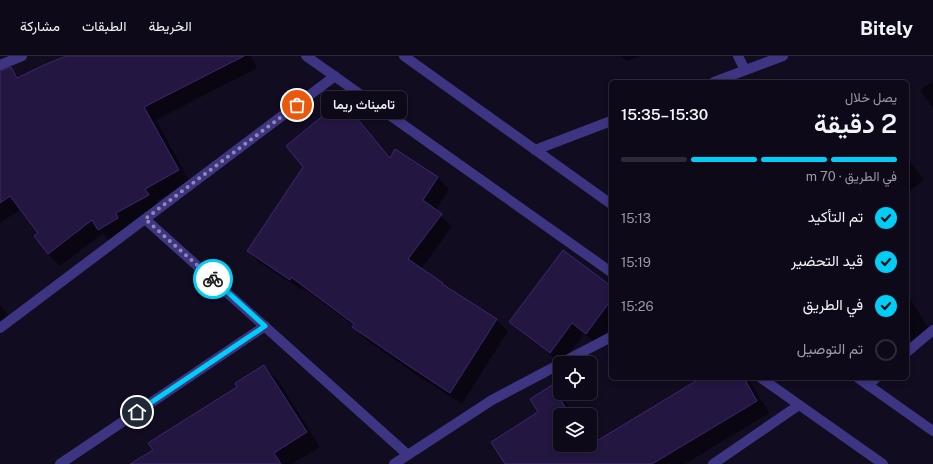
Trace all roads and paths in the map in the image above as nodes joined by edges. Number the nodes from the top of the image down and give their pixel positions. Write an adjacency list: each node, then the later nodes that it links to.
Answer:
1 (22, 56): 6 (street)
2 (306, 56): 8 (street)
3 (404, 56): 11 (street)
4 (738, 56): 7 (street)
5 (783, 56): 7 (street)
6 (0, 65)
7 (745, 70): 9 (street)
8 (335, 76): 13 (street); 14 (street)
9 (719, 80)
10 (609, 122): 11 (street)
11 (535, 150): 12 (street)
12 (609, 203)
13 (145, 219): 15 (street); 16 (street)
14 (609, 271)
15 (265, 326): 28 (street); 29 (street)
16 (0, 328)
17 (933, 330): 19 (street)
18 (609, 338): 20 (street)
19 (909, 350)
20 (574, 356)
21 (553, 367): 28 (street)
22 (764, 380): 26 (street)
23 (861, 380): 25 (street)
24 (874, 380): 25 (street)
25 (868, 385): 27 (street)
26 (799, 405): 31 (street); 32 (street)
27 (933, 431)
28 (408, 455): 30 (street)
29 (60, 464)
30 (394, 464)
31 (713, 464)
32 (883, 464)

